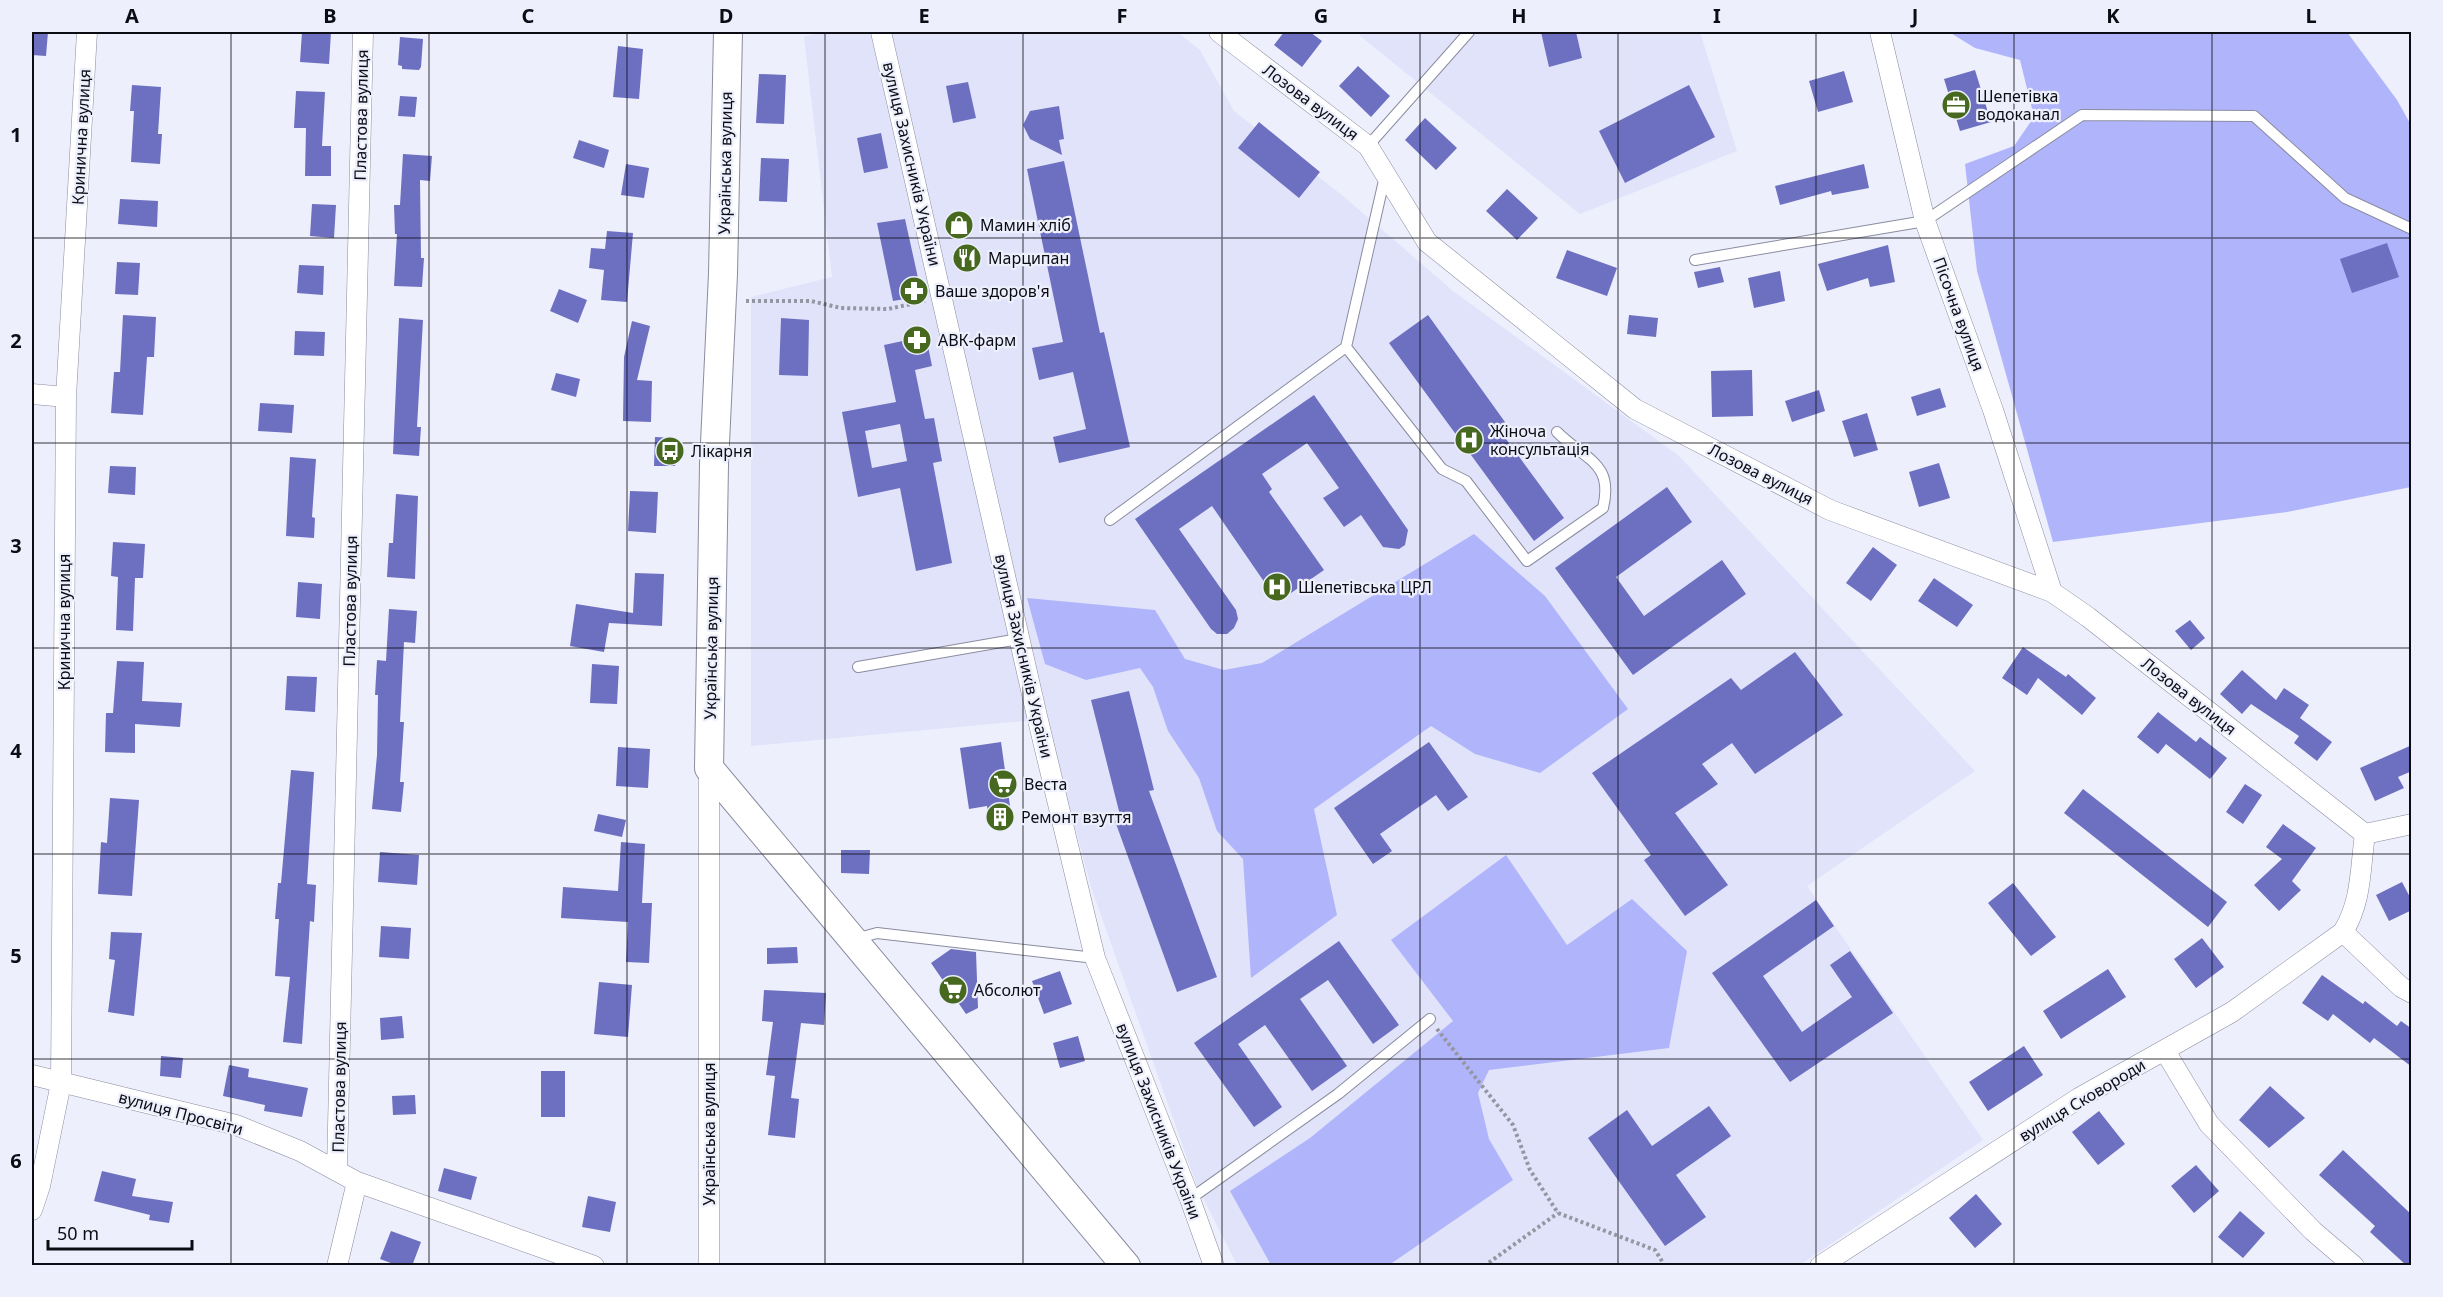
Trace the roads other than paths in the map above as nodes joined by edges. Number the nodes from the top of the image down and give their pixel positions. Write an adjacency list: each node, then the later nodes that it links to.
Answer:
1 (87, 32): 15 (street, Кринична вулиця)
2 (363, 32): 32 (street, Пластова вулиця)
3 (728, 32): 21 (main road, Українська вулиця)
4 (881, 32): 19 (street, вулиця Захисників України)
5 (1219, 32): 8 (street, Лозова вулиця)
6 (1469, 32): 8 (lane)
7 (1880, 32): 10 (street, Пісочна вулиця)
8 (1368, 146): 9 (street, Лозова вулиця)
9 (1385, 174): 13 (lane); 18 (street, Лозова вулиця)
10 (1925, 221): 11 (lane); 12 (lane); 18 (street, Пісочна вулиця)
11 (2412, 229)
12 (1695, 261)
13 (1346, 347): 16 (lane); 17 (lane)
14 (32, 394): 15 (street)
15 (66, 398): 31 (street, Кринична вулиця)
16 (1557, 432)
17 (1110, 520)
18 (2052, 592): 23 (street, Лозова вулиця)
19 (1019, 639): 20 (lane); 26 (street, вулиця Захисників України)
20 (858, 667)
21 (709, 768): 25 (main road); 38 (street, Українська вулиця)
22 (2412, 824): 23 (street)
23 (2365, 834): 24 (street)
24 (2343, 932): 27 (street); 29 (street, вулиця Сковороди)
25 (855, 939): 26 (lane); 39 (main road)
26 (1095, 958): 34 (street, вулиця Захисників України)
27 (2412, 993)
28 (1430, 1019): 34 (lane)
29 (2165, 1052): 41 (street, вулиця Сковороди); 42 (street)
30 (32, 1075): 31 (street, вулиця Просвіти)
31 (61, 1083): 32 (street, вулиця Просвіти); 35 (street, Кринична вулиця)
32 (337, 1170): 33 (street, вулиця Просвіти)
33 (357, 1182): 36 (street); 37 (street, вулиця Просвіти)
34 (1190, 1199): 40 (street, вулиця Захисників України)
35 (32, 1210)
36 (337, 1266)
37 (594, 1266)
38 (709, 1266)
39 (1126, 1266)
40 (1214, 1266)
41 (1820, 1266)
42 (2354, 1266)

